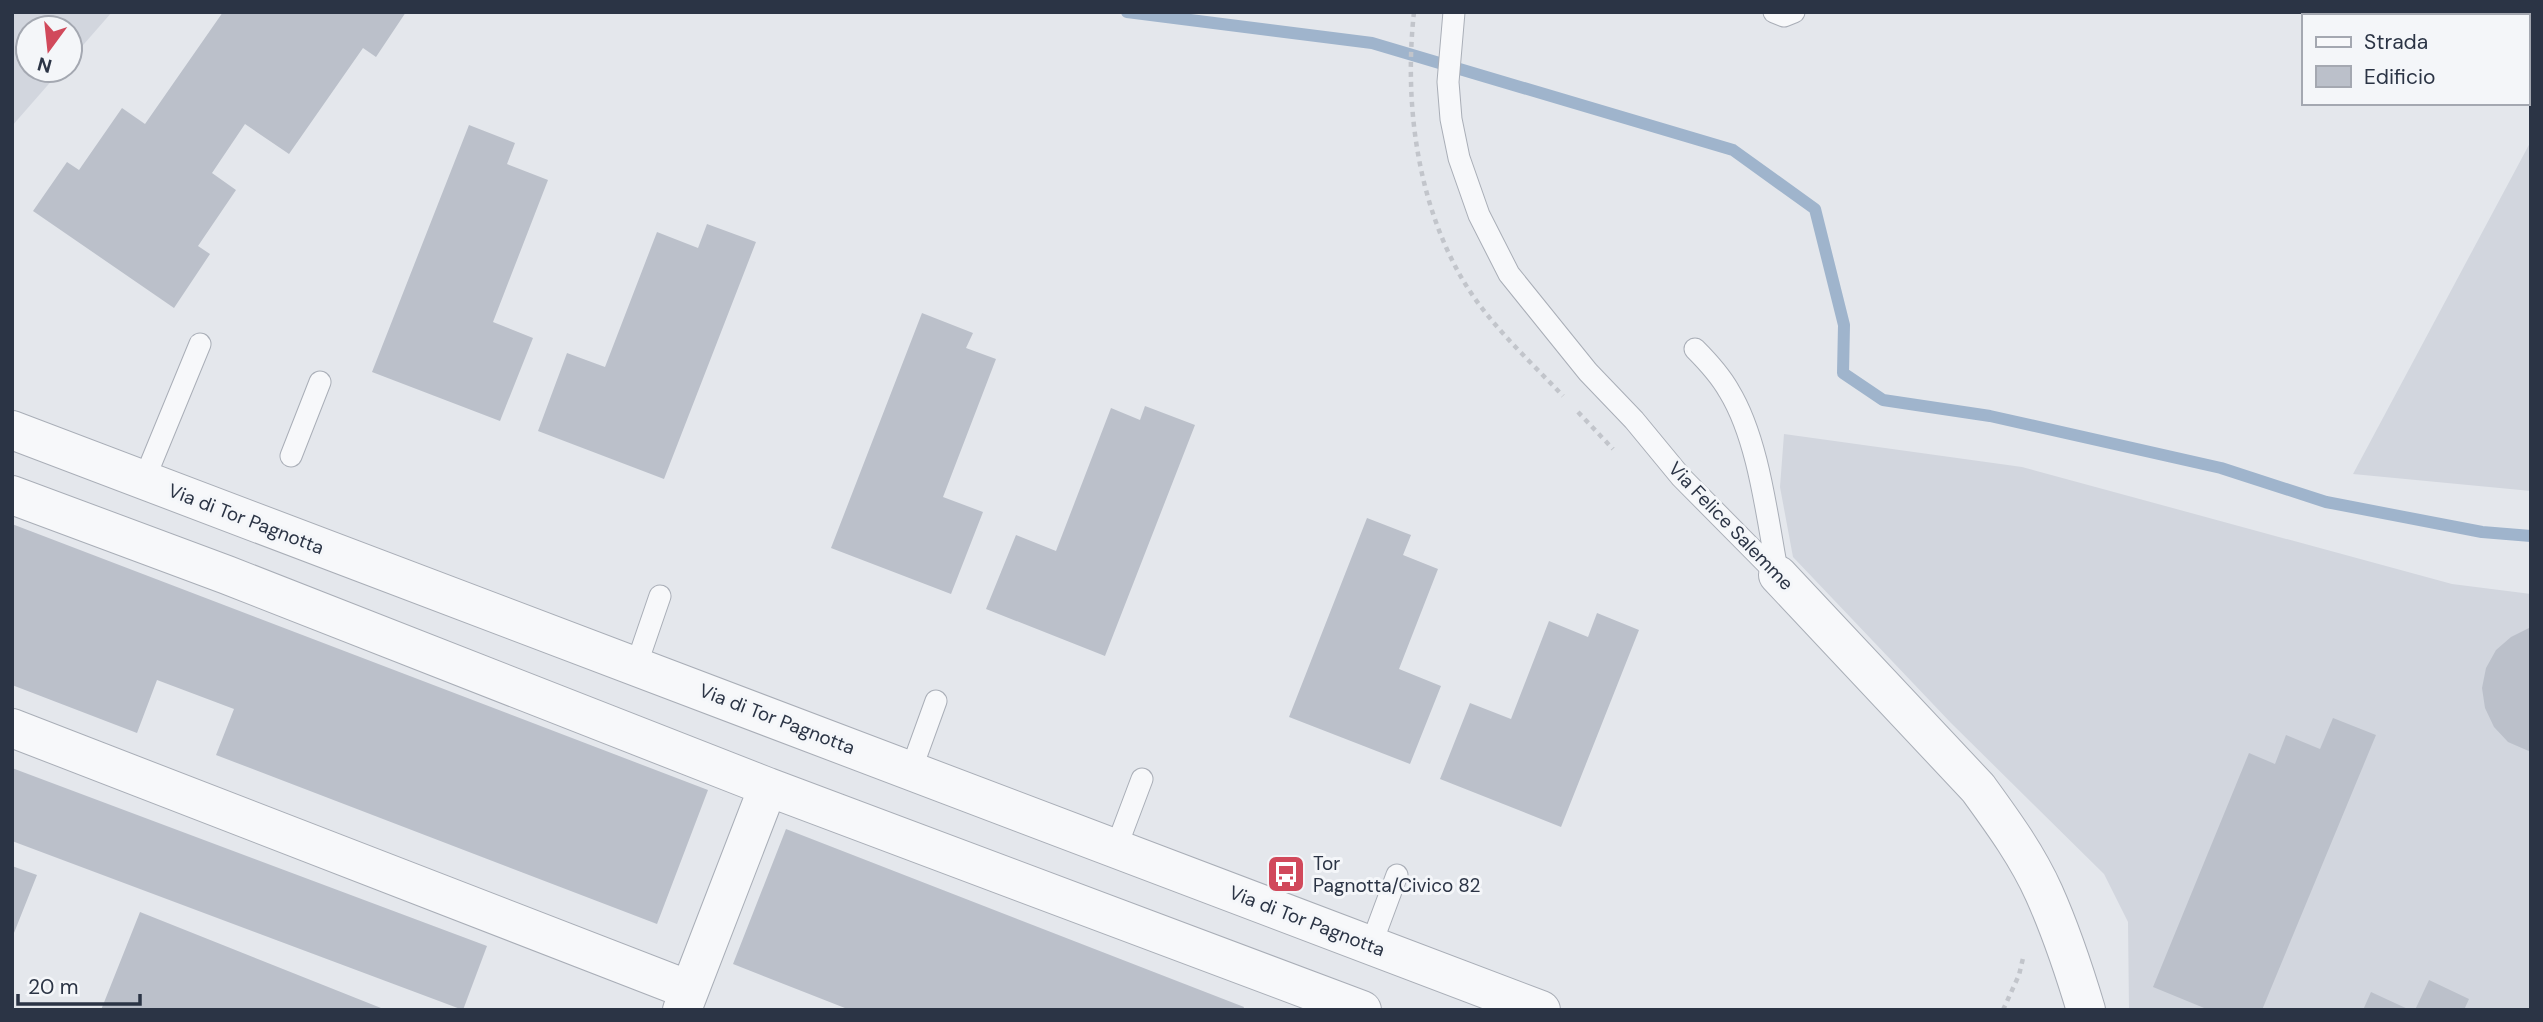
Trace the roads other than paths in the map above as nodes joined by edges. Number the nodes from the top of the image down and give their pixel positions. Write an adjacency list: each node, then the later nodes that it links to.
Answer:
1 (1454, 12): 11 (lane, Via Felice Salemme)
2 (1774, 12): 3 (lane)
3 (1794, 12)
4 (200, 344): 9 (lane)
5 (1695, 349): 11 (lane)
6 (320, 382): 8 (lane)
7 (12, 430): 9 (street, Via di Tor Pagnotta)
8 (291, 456)
9 (144, 480): 13 (street, Via di Tor Pagnotta)
10 (12, 495): 18 (street)
11 (1778, 575): 25 (street, Via Felice Salemme)
12 (660, 596): 13 (lane)
13 (636, 666): 16 (street, Via di Tor Pagnotta)
14 (936, 701): 16 (lane)
15 (12, 728): 22 (street)
16 (911, 770): 19 (street, Via di Tor Pagnotta)
17 (1142, 779): 19 (lane)
18 (768, 788): 22 (street); 23 (street)
19 (1116, 848): 21 (street, Via di Tor Pagnotta)
20 (1397, 875): 21 (lane)
21 (1371, 945): 24 (street, Via di Tor Pagnotta)
22 (685, 1000)
23 (1362, 1010)
24 (1541, 1010)
25 (2086, 1010)

